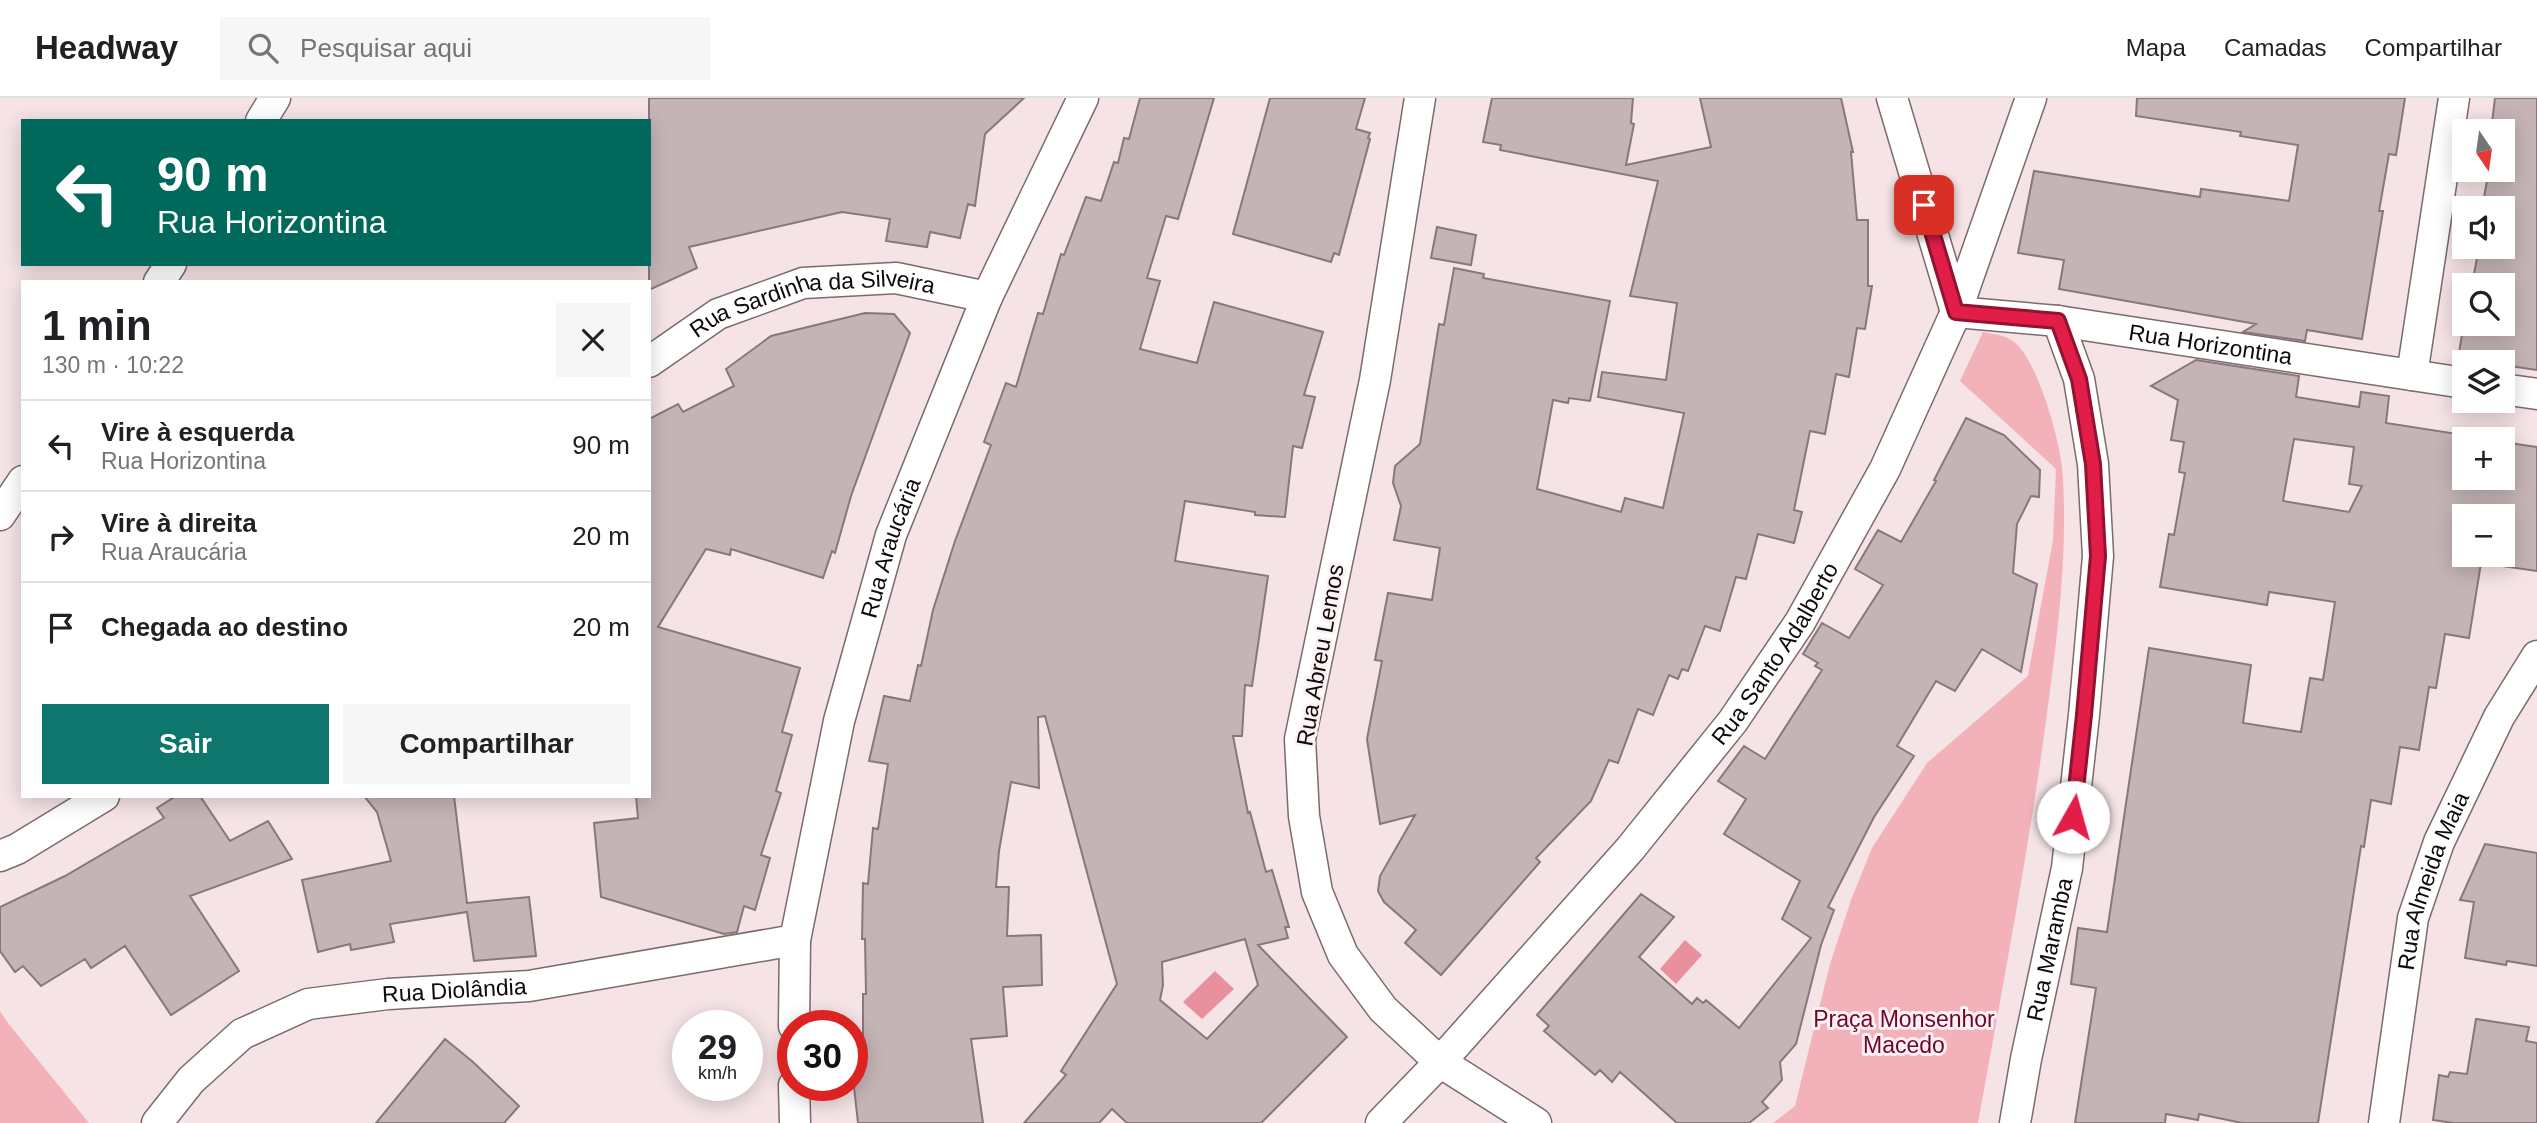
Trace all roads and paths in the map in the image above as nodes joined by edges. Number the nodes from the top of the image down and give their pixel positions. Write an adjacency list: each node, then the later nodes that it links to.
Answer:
1 (275, 98): 7 (street)
2 (1083, 98): 8 (street, Rua Araucária)
3 (1420, 98): 23 (street, Rua Abreu Lemos)
4 (1892, 98): 9 (street)
5 (2031, 98): 9 (street, Rua Santo Adalberto)
6 (2454, 98): 12 (street)
7 (262, 119)
8 (987, 297): 11 (street, Rua Sardinha da Silveira); 21 (street, Rua Araucária)
9 (1956, 312): 10 (street, Rua Horizontina); 23 (street, Rua Santo Adalberto)
10 (2058, 321): 12 (street, Rua Horizontina); 29 (street, Rua Maramba)
11 (651, 361)
12 (2412, 375): 13 (street, Rua Horizontina)
13 (2452, 381)
14 (2515, 391): 15 (street)
15 (2537, 394)
16 (21, 484): 17 (street)
17 (0, 515)
18 (2537, 656): 30 (street, Rua Almeida Maia)
19 (101, 798): 20 (street)
20 (0, 856)
21 (795, 940): 22 (street, Rua Araucária); 25 (street, Rua Diolândia)
22 (794, 1010)
23 (1440, 1062): 27 (street, Rua Santo Adalberto); 28 (street, Rua Abreu Lemos)
24 (794, 1101): 26 (street)
25 (157, 1123)
26 (795, 1123)
27 (1381, 1123)
28 (1536, 1123)
29 (2015, 1123)
30 (2384, 1123)

